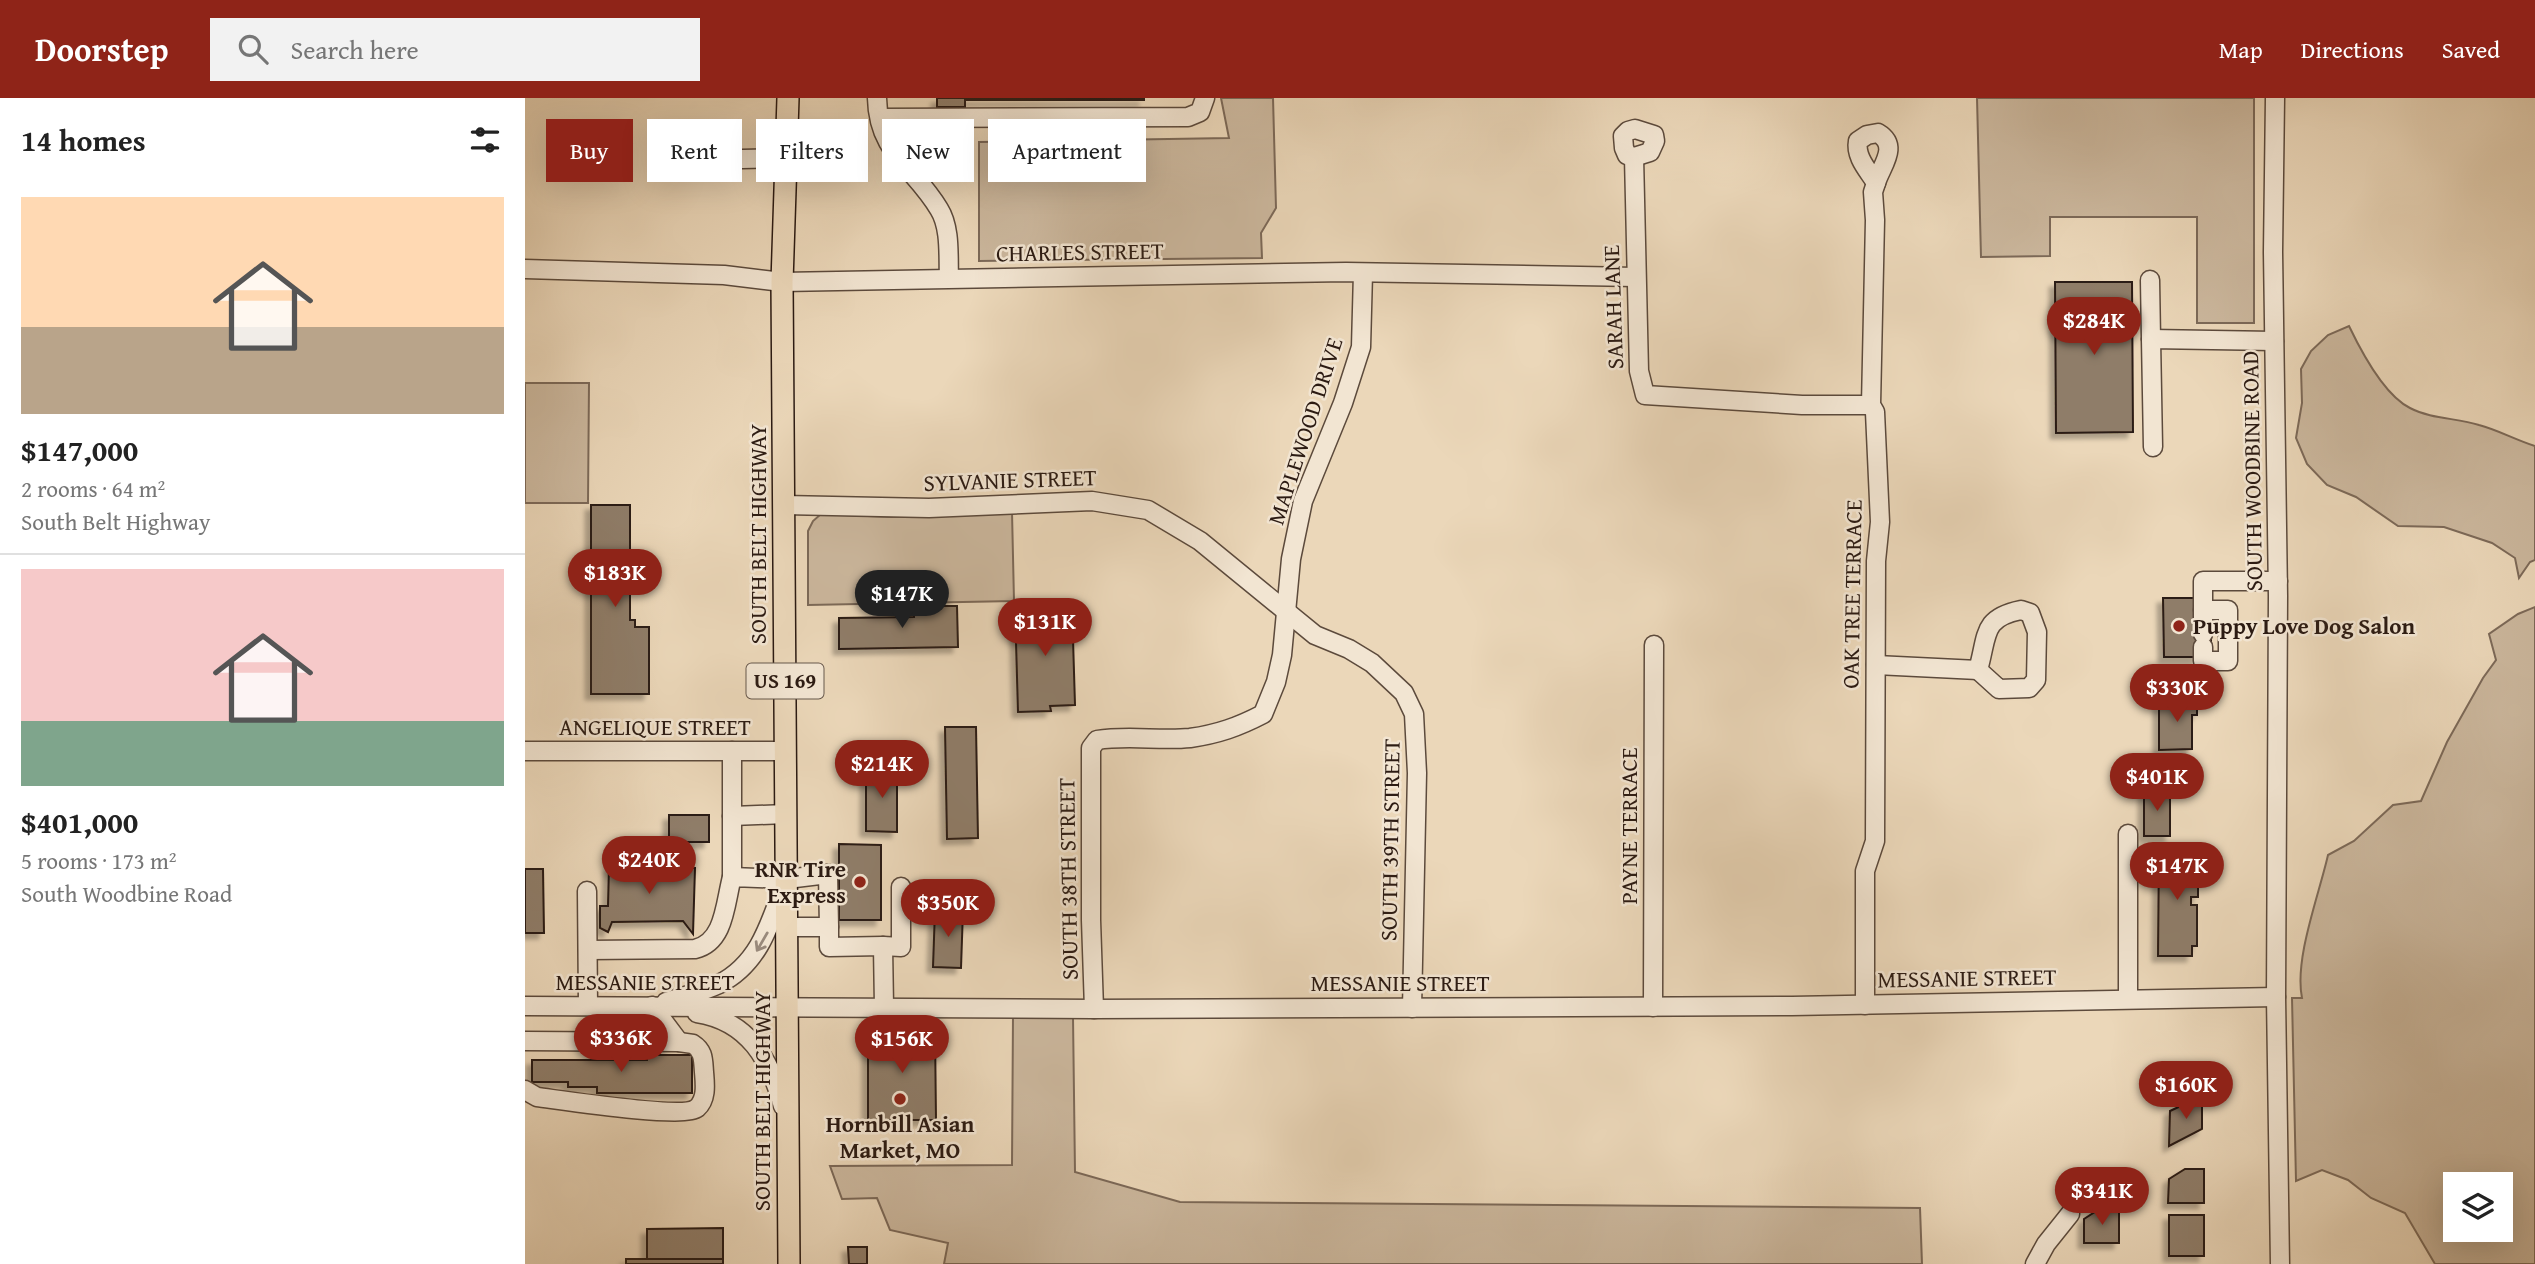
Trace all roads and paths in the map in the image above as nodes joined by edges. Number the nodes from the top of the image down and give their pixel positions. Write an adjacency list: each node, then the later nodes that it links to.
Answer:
1 (788, 98): 6 (main road, SOUTH BELT HIGHWAY / US 169)
2 (877, 98): 5 (street)
3 (1205, 98): 5 (street)
4 (2275, 98): 17 (street, SOUTH WOODBINE ROAD)
5 (880, 118): 13 (street)
6 (787, 119)
7 (1634, 157): 12 (street, SARAH LANE)
8 (785, 182): 15 (main road, SOUTH BELT HIGHWAY / US 169)
9 (1876, 183): 18 (street, OAK TREE TERRACE)
10 (525, 269): 15 (street, CHARLES STREET)
11 (1363, 273): 12 (street, CHARLES STREET); 13 (street, CHARLES STREET); 23 (street, MAPLEWOOD DRIVE)
12 (1636, 277): 18 (street, SARAH LANE)
13 (949, 278): 15 (street, CHARLES STREET)
14 (2150, 280): 16 (street)
15 (782, 282): 20 (main road, SOUTH BELT HIGHWAY / US 169)
16 (2151, 339): 17 (street); 19 (street)
17 (2274, 341): 21 (street, SOUTH WOODBINE ROAD)
18 (1871, 405): 25 (street, OAK TREE TERRACE)
19 (2153, 447)
20 (784, 505): 23 (street, SYLVANIE STREET); 30 (main road, SOUTH BELT HIGHWAY / US 169)
21 (2278, 581): 22 (street); 42 (street, SOUTH WOODBINE ROAD)
22 (2203, 610): 22 (street)
23 (1287, 612): 27 (street, MAPLEWOOD DRIVE); 51 (street, SOUTH 39TH STREET)
24 (1654, 645): 50 (street, PAYNE TERRACE)
25 (1875, 665): 26 (street); 44 (street, OAK TREE TERRACE)
26 (1979, 670): 26 (street)
27 (1091, 748): 52 (street, SOUTH 38TH STREET)
28 (525, 751): 29 (street, ANGELIQUE STREET)
29 (732, 751): 30 (street, ANGELIQUE STREET); 32 (street)
30 (785, 751): 31 (main road, SOUTH BELT HIGHWAY / US 169)
31 (786, 814): 32 (street); 35 (main road, SOUTH BELT HIGHWAY / US 169)
32 (732, 816): 34 (street)
33 (2128, 834): 43 (street)
34 (732, 877): 35 (street); 41 (street)
35 (786, 878): 38 (main road, SOUTH BELT HIGHWAY / US 169); 39 (street); 47 (street, one-way to 47)
36 (901, 887): 40 (street)
37 (587, 891): 41 (street)
38 (787, 927): 39 (street); 48 (main road, SOUTH BELT HIGHWAY / US 169)
39 (829, 927): 40 (street)
40 (883, 946): 49 (street)
41 (588, 950): 46 (street)
42 (2276, 997): 43 (street, MESSANIE STREET); 60 (street, SOUTH WOODBINE ROAD)
43 (2128, 999): 44 (street, MESSANIE STREET)
44 (1865, 1005): 50 (street, MESSANIE STREET)
45 (525, 1006): 46 (street, MESSANIE STREET)
46 (588, 1006): 47 (street, MESSANIE STREET)
47 (652, 1006): 48 (street, MESSANIE STREET); 54 (street); 56 (street)
48 (787, 1006): 49 (street, MESSANIE STREET); 56 (main road, SOUTH BELT HIGHWAY / US 169)
49 (884, 1007): 52 (street, MESSANIE STREET)
50 (1653, 1007): 51 (street, MESSANIE STREET)
51 (1412, 1008): 52 (street, MESSANIE STREET)
52 (1094, 1009)
53 (525, 1041): 54 (street)
54 (679, 1042): 55 (street)
55 (525, 1090)
56 (788, 1127): 58 (main road, SOUTH BELT HIGHWAY / US 169)
57 (2070, 1214): 59 (street)
58 (789, 1264)
59 (2035, 1264)
60 (2280, 1264)

